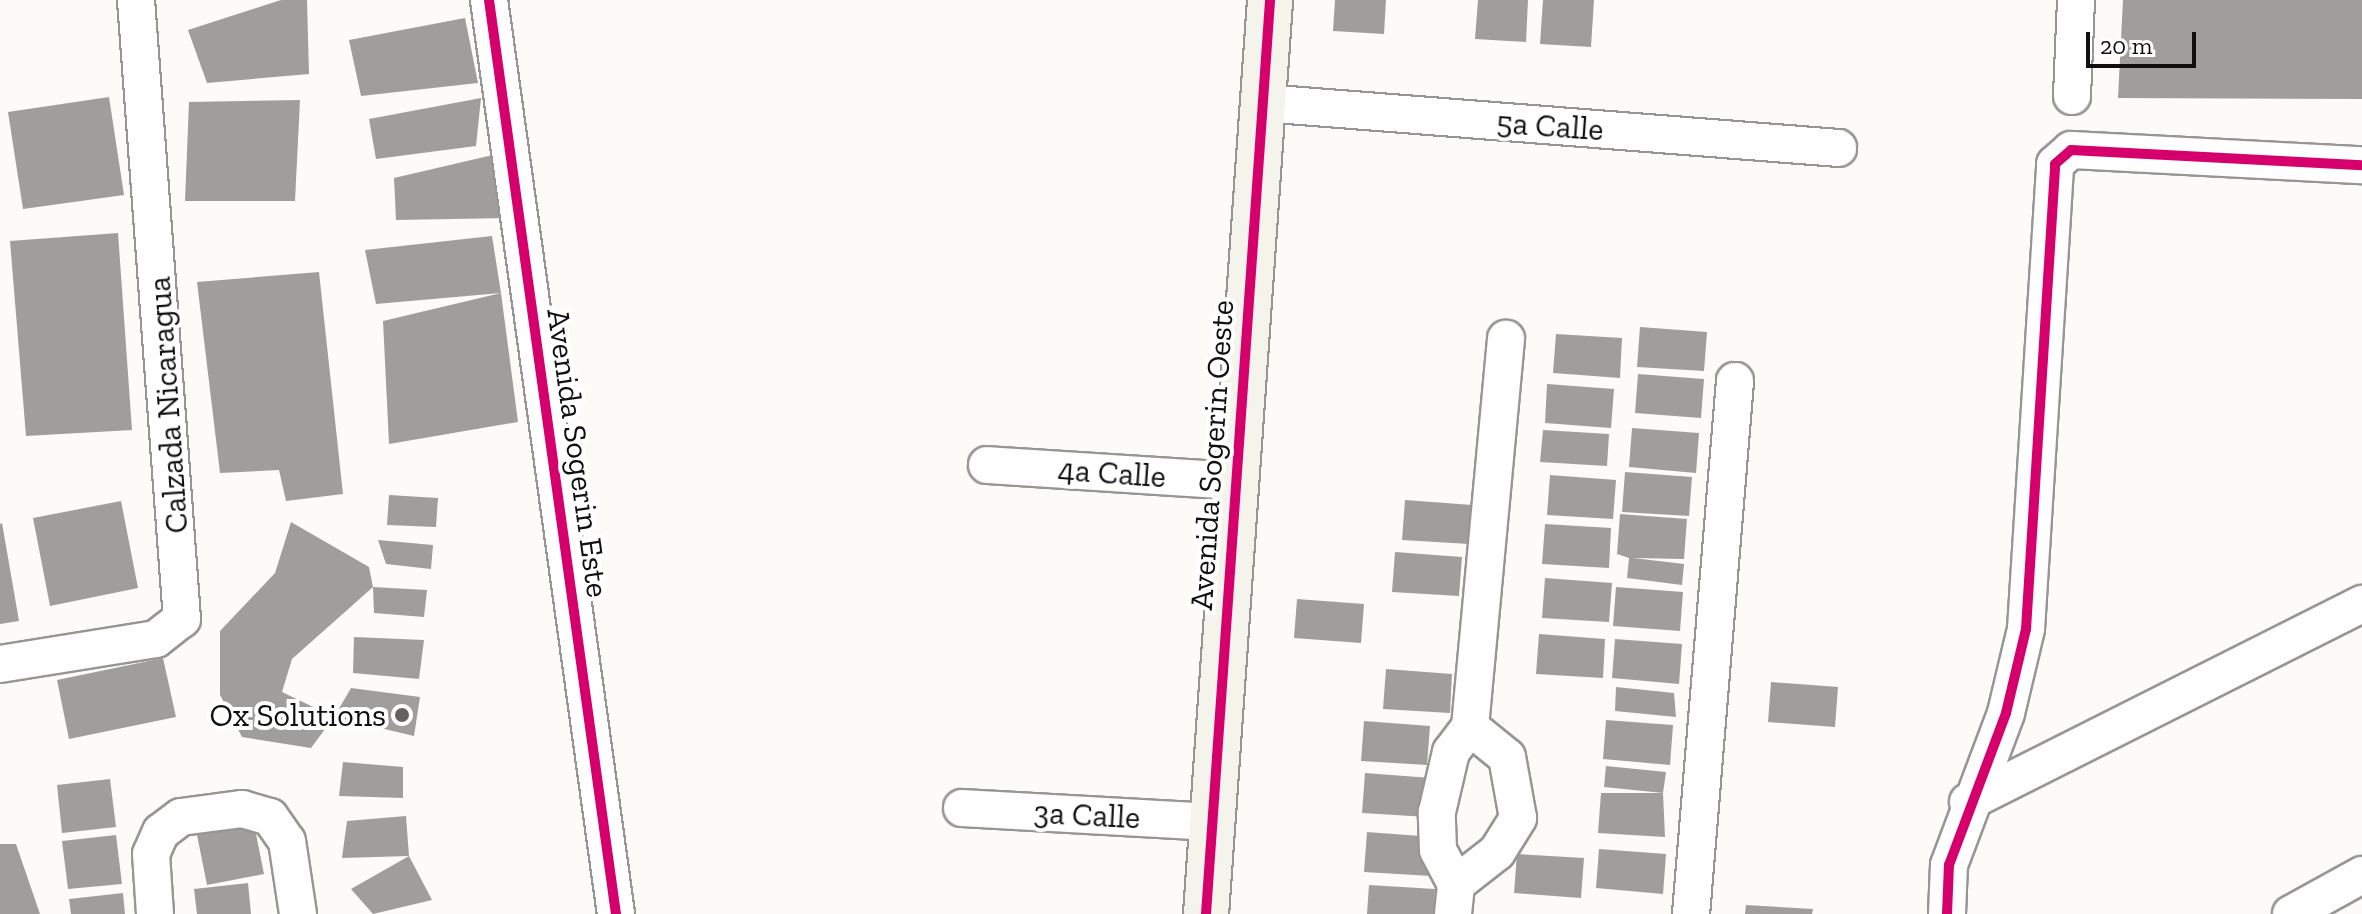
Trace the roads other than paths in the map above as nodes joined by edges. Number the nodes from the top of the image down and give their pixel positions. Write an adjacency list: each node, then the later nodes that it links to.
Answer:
1 (136, 0): 14 (street, Calzada Nicaragua)
2 (489, 0): 23 (street, Avenida Sogerin Este)
3 (1270, 0): 6 (street, Avenida Sogerin Oeste)
4 (2076, 0): 5 (street)
5 (2072, 96)
6 (1263, 103): 7 (street, 5a Calle); 12 (street, Avenida Sogerin Oeste)
7 (1838, 148)
8 (2362, 165): 16 (street)
9 (1506, 339): 15 (street)
10 (1735, 381): 25 (street)
11 (987, 465): 12 (street, 4a Calle)
12 (1236, 481): 18 (street, Avenida Sogerin Oeste)
13 (2362, 604): 16 (street)
14 (0, 664)
15 (1470, 727): 20 (street); 20 (street)
16 (1968, 802): 26 (street)
17 (962, 808): 18 (street, 3a Calle)
18 (1213, 822): 24 (street, Avenida Sogerin Oeste)
19 (2362, 875): 27 (street)
20 (1454, 899)
21 (155, 914): 22 (street)
22 (298, 914)
23 (616, 914)
24 (1206, 914)
25 (1691, 914)
26 (1947, 914)
27 (2291, 914)

